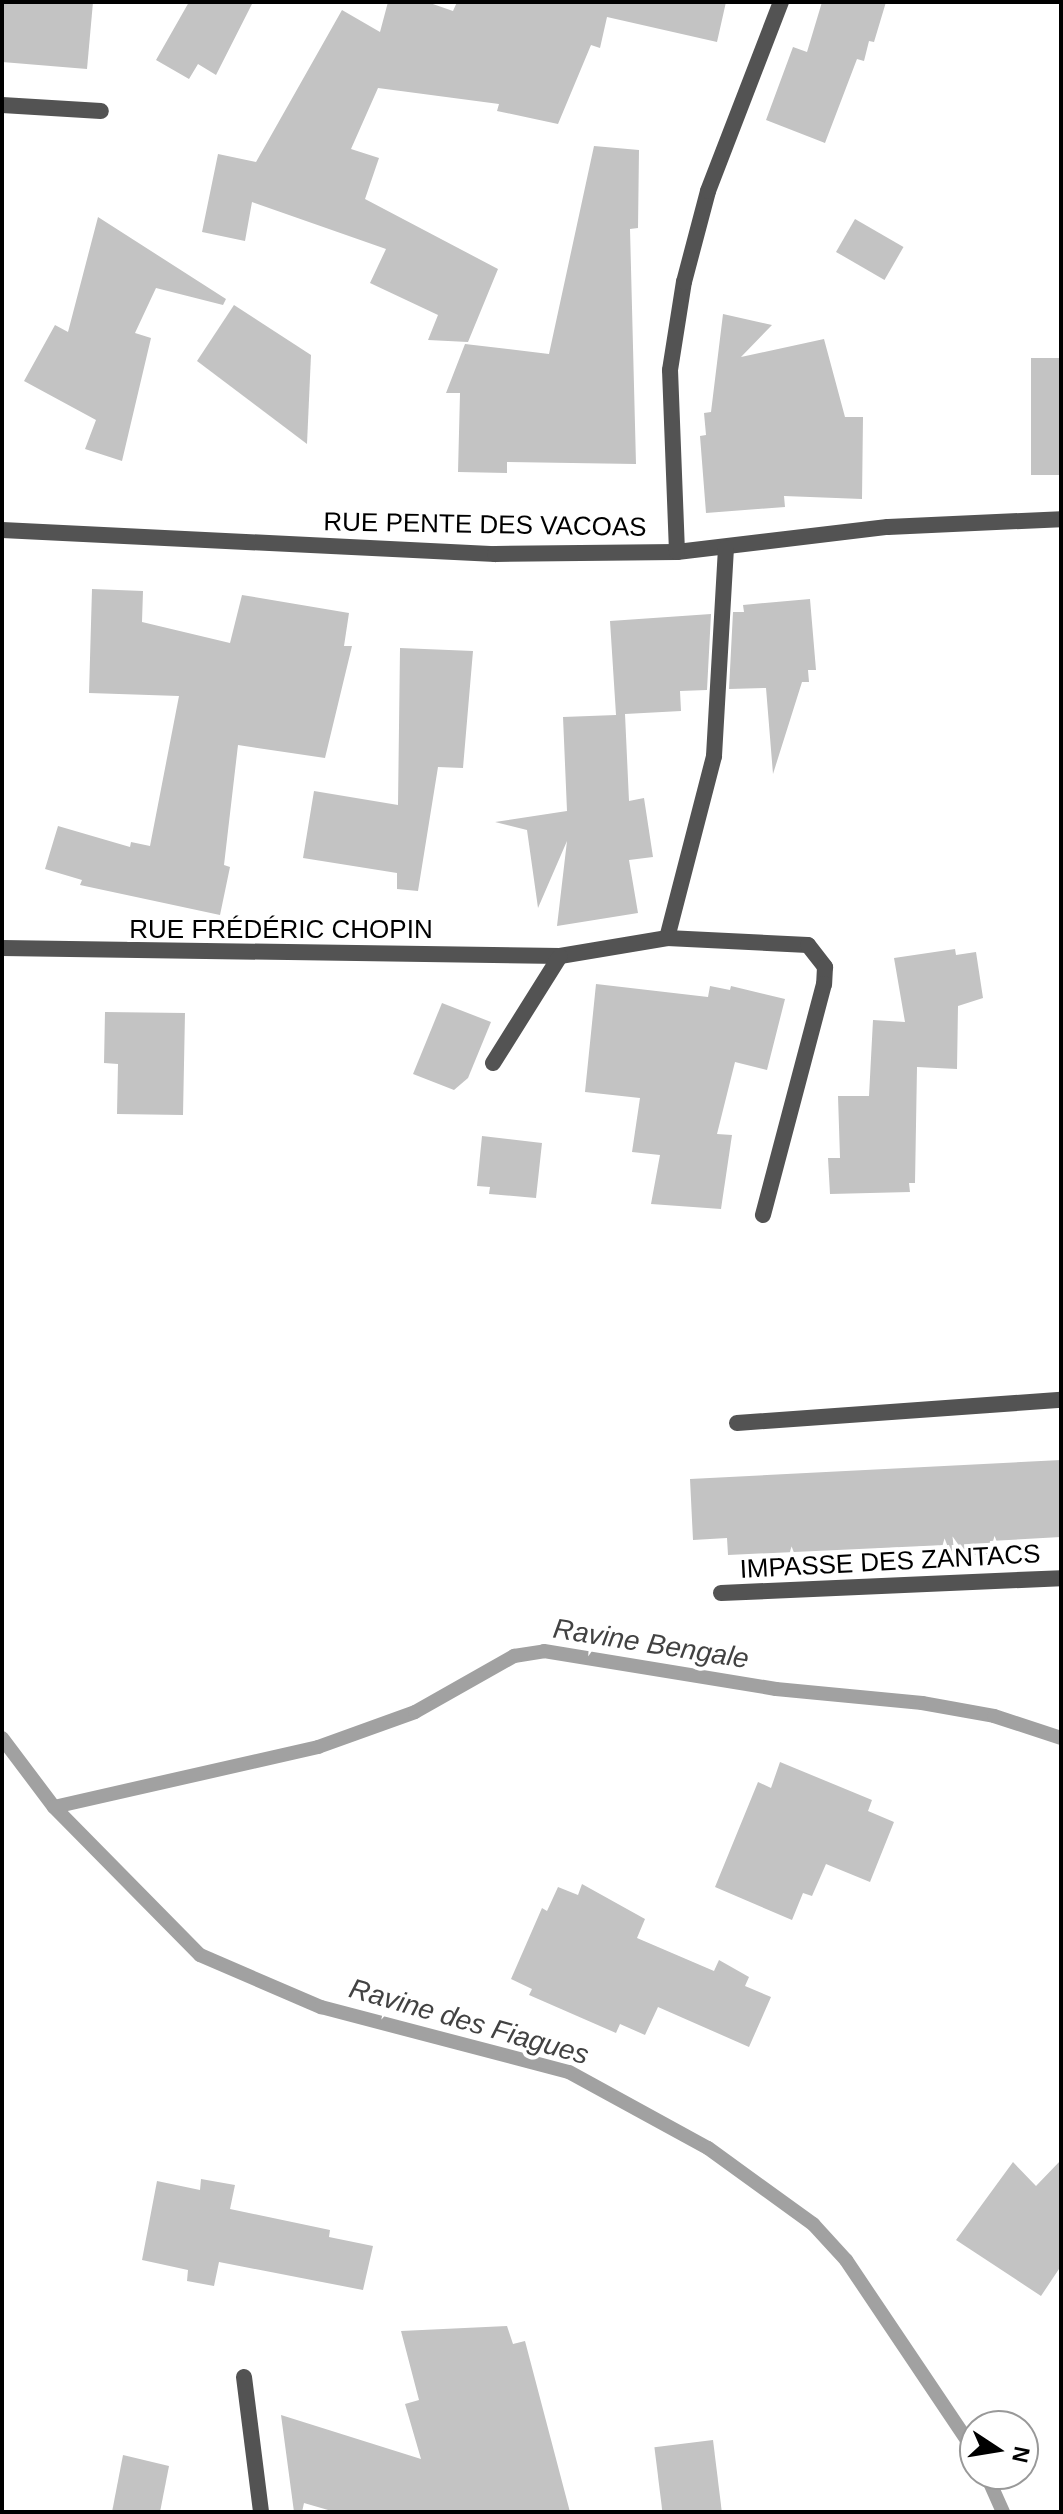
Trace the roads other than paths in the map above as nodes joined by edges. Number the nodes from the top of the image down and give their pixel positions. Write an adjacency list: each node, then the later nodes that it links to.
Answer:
1 (781, 2): 7 (street)
2 (2, 105): 3 (street)
3 (101, 111)
4 (1061, 519): 6 (street, RUE PENTE DES VACOAS)
5 (2, 530): 7 (street, RUE PENTE DES VACOAS)
6 (726, 548): 7 (street, RUE PENTE DES VACOAS); 8 (street)
7 (677, 552)
8 (667, 938): 10 (street, RUE FRÉDÉRIC CHOPIN); 12 (street, RUE FRÉDÉRIC CHOPIN)
9 (2, 948): 10 (street, RUE FRÉDÉRIC CHOPIN)
10 (560, 956): 11 (street)
11 (493, 1063)
12 (763, 1215)
13 (1061, 1400): 14 (street)
14 (737, 1423)
15 (1061, 1578): 16 (street, IMPASSE DES ZANTACS)
16 (721, 1593)
17 (244, 2377): 18 (street)
18 (261, 2512)

